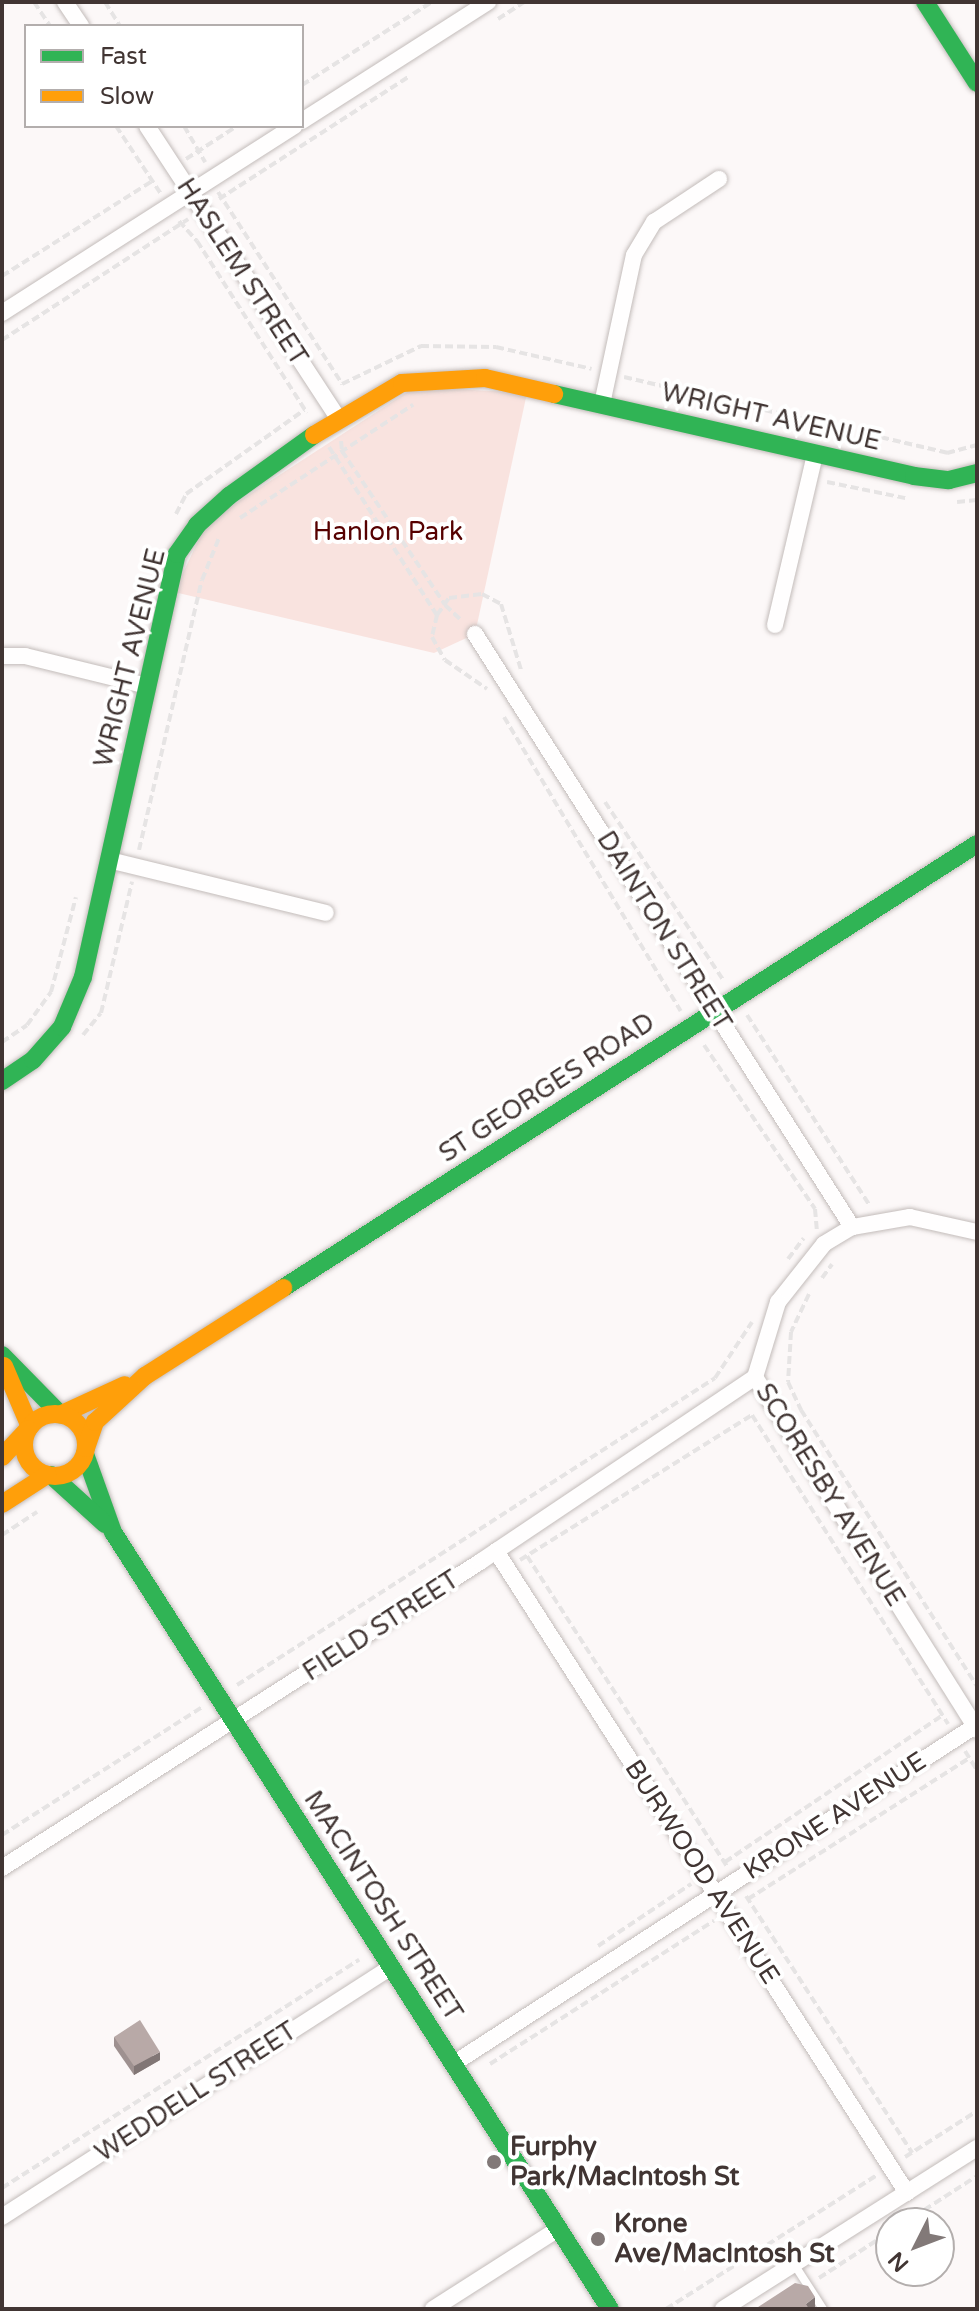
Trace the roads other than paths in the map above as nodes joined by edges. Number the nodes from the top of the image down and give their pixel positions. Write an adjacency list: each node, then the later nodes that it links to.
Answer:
1 (65, 2): 4 (street)
2 (488, 2): 6 (street)
3 (925, 2): 5 (street)
4 (80, 24)
5 (977, 83)
6 (304, 120)
7 (148, 128): 10 (street, HASLEM STREET)
8 (291, 128): 10 (street)
9 (719, 179): 12 (street)
10 (190, 192): 11 (street); 13 (street, HASLEM STREET)
11 (2, 313)
12 (602, 404): 13 (street, WRIGHT AVENUE); 14 (street, WRIGHT AVENUE)
13 (338, 418): 19 (street, WRIGHT AVENUE)
14 (815, 454): 15 (street, WRIGHT AVENUE); 16 (street)
15 (977, 473)
16 (775, 625)
17 (475, 634): 23 (street, DAINTON STREET)
18 (2, 656): 19 (street)
19 (147, 686): 21 (street, WRIGHT AVENUE)
20 (977, 844): 23 (street, ST GEORGES ROAD)
21 (109, 860): 22 (street); 24 (street, WRIGHT AVENUE)
22 (326, 913)
23 (715, 1011): 25 (street, DAINTON STREET); 28 (street, ST GEORGES ROAD)
24 (2, 1081)
25 (849, 1222): 26 (street); 29 (street, SCORESBY AVENUE)
26 (977, 1232)
27 (2, 1358): 30 (street); 31 (street)
28 (145, 1376): 30 (street, ST GEORGES ROAD); 32 (street, ST GEORGES ROAD)
29 (755, 1377): 37 (street, FIELD STREET); 39 (street, SCORESBY AVENUE)
30 (61, 1414): 31 (street); 32 (street)
31 (29, 1428): 33 (street); 34 (street)
32 (86, 1451): 34 (street); 36 (street, MACINTOSH STREET)
33 (2, 1457)
34 (49, 1475): 35 (street); 36 (street, MACINTOSH STREET)
35 (2, 1504)
36 (113, 1532): 38 (street, MACINTOSH STREET)
37 (496, 1551): 38 (street, FIELD STREET); 41 (street, BURWOOD AVENUE)
38 (234, 1721): 40 (street, FIELD STREET); 42 (street, MACINTOSH STREET)
39 (976, 1728): 41 (street, KRONE AVENUE)
40 (2, 1868)
41 (716, 1893): 43 (street, KRONE AVENUE); 45 (street, BURWOOD AVENUE)
42 (391, 1967): 43 (street, MACINTOSH STREET); 46 (street, WEDDELL STREET)
43 (453, 2064): 47 (street, MACINTOSH STREET)
44 (977, 2148): 45 (street)
45 (907, 2193): 48 (street)
46 (2, 2217)
47 (558, 2229): 49 (street); 50 (street, MACINTOSH STREET)
48 (794, 2264): 51 (street); 52 (lane)
49 (433, 2309)
50 (610, 2309)
51 (723, 2309)
52 (823, 2309)

